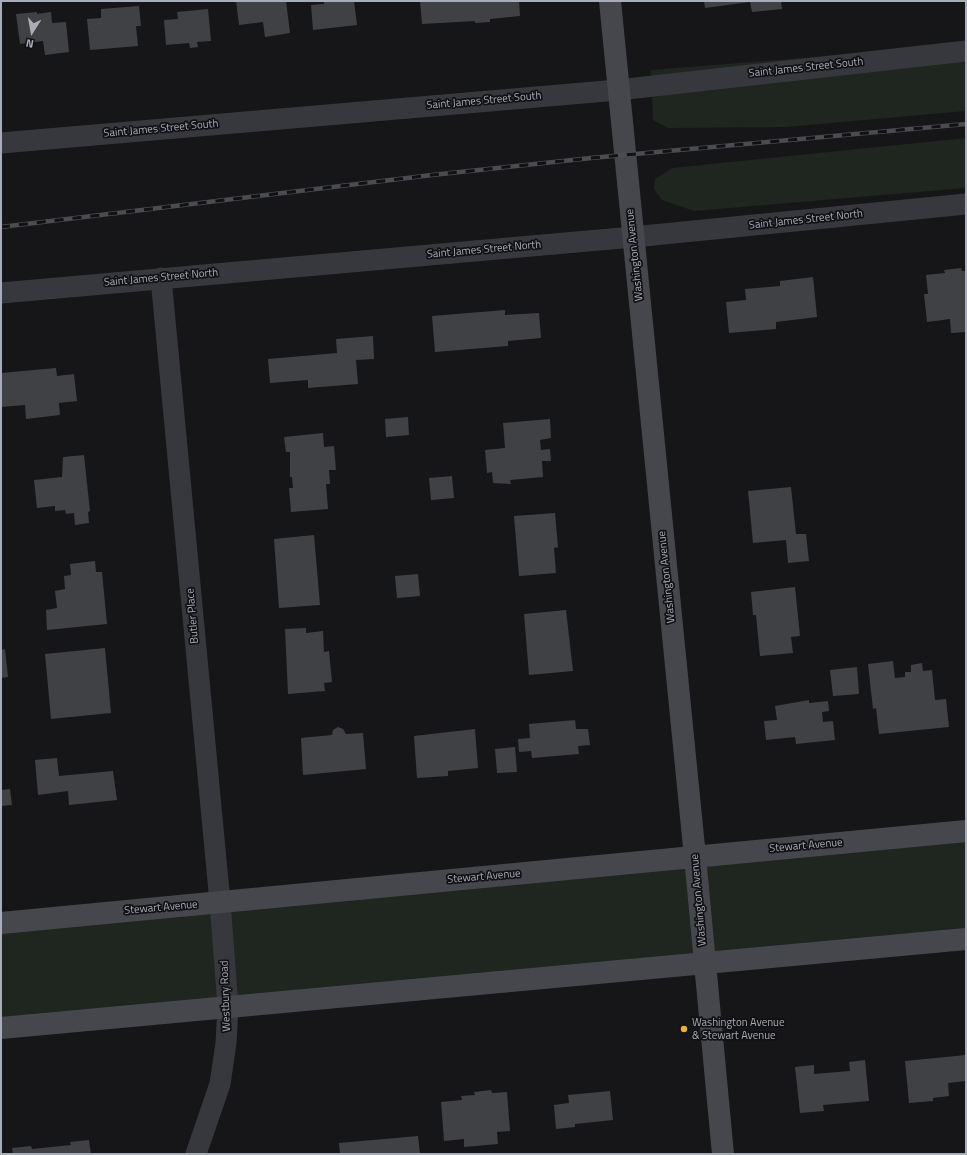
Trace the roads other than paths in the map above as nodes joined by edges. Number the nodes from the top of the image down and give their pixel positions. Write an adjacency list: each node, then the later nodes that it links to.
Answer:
1 (610, 1): 3 (main road, Washington Avenue)
2 (966, 50): 3 (street, Saint James Street South)
3 (618, 90): 4 (street, Saint James Street South); 6 (main road, Washington Avenue)
4 (1, 143)
5 (966, 204): 6 (street, Saint James Street North)
6 (633, 237): 7 (street, Saint James Street North); 10 (main road, Washington Avenue)
7 (162, 278): 8 (street, Saint James Street North); 11 (street, Butler Place)
8 (1, 293)
9 (966, 831): 10 (main road, Stewart Avenue)
10 (695, 857): 11 (main road, Stewart Avenue); 15 (main road, Washington Avenue)
11 (220, 902): 12 (main road, Stewart Avenue); 14 (street, Butler Place)
12 (1, 923)
13 (966, 939): 15 (main road)
14 (224, 954): 16 (street, Westbury Road)
15 (705, 963): 16 (main road); 19 (main road, Washington Avenue)
16 (228, 1007): 17 (main road); 18 (street, Westbury Road)
17 (1, 1028)
18 (196, 1154)
19 (723, 1154)

